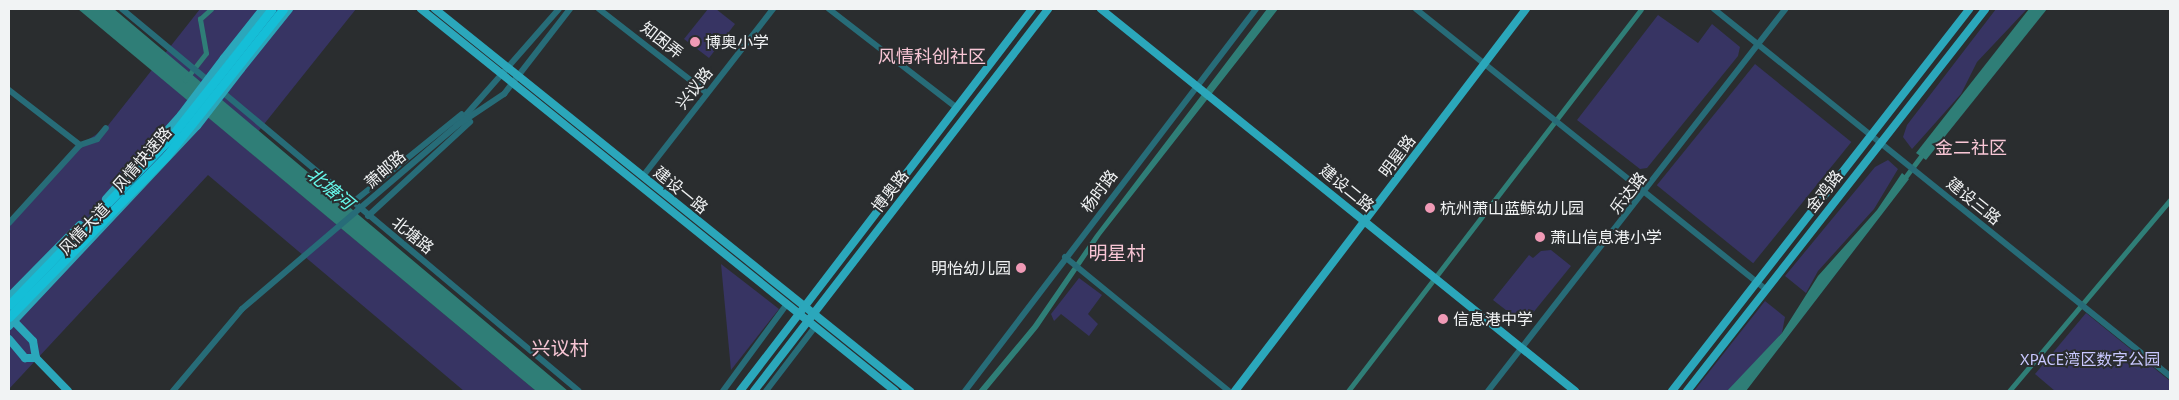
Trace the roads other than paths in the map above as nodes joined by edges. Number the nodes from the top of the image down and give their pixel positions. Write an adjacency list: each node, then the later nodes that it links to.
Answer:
1 (122, 9): 43 (street, 北塘路)
2 (263, 9): 51 (main road, 风情大道, bridge)
3 (272, 9): 54 (highway, 风情快速路, bridge)
4 (283, 9): 58 (highway, 风情快速路, bridge)
5 (289, 9): 58 (main road, 风情大道, bridge)
6 (421, 9): 26 (main road, 建设一路)
7 (435, 9): 25 (main road, 建设一路)
8 (559, 9): 25 (street)
9 (570, 9): 27 (street, 萧邮路)
10 (599, 9): 31 (street, 知困弄)
11 (773, 9): 31 (street, 兴议路)
12 (829, 9): 33 (street)
13 (1032, 9): 33 (main road, 博奥路)
14 (1048, 9): 55 (main road, 博奥路)
15 (1101, 9): 29 (main road, 建设二路)
16 (1256, 9): 29 (street, 杨时路)
17 (1416, 9): 24 (street)
18 (1526, 9): 24 (main road, 明星路)
19 (1714, 9): 23 (street, 建设三路)
20 (1785, 9): 23 (street, 乐达路)
21 (1969, 9): 37 (main road, 金鸡路)
22 (1985, 9): 38 (main road, 金鸡路)
23 (1757, 44): 37 (street, 建设三路); 42 (street, 乐达路)
24 (1484, 63): 42 (street); 46 (main road, 明星路)
25 (510, 69): 26 (street); 27 (main road, 建设一路)
26 (504, 76): 28 (main road, 建设一路); 32 (street)
27 (519, 76): 28 (street, 萧邮路); 40 (main road, 建设一路)
28 (513, 84): 34 (street, 萧邮路); 41 (main road, 建设一路)
29 (1201, 87): 46 (main road, 建设二路); 48 (street, 杨时路)
30 (9, 90): 39 (street)
31 (707, 93): 40 (street, 兴议路)
32 (471, 107): 35 (street); 43 (street)
33 (956, 107): 53 (main road, 博奥路)
34 (476, 117): 35 (street, 萧邮路); 45 (street)
35 (456, 126): 44 (street, 萧邮路)
36 (106, 128): 39 (street)
37 (1872, 134): 38 (street, 建设三路); 49 (main road, 金鸡路)
38 (1880, 141): 50 (main road, 金鸡路); 63 (street, 建设三路)
39 (80, 145): 47 (street)
40 (643, 176): 41 (main road, 兴议路); 53 (main road, 建设一路)
41 (637, 183): 52 (main road, 建设一路)
42 (1647, 191): 49 (street); 61 (street, 乐达路)
43 (352, 203): 44 (street, 北塘路)
44 (360, 209): 45 (street, 北塘路); 65 (street, 萧邮路)
45 (368, 216): 66 (street, 北塘路)
46 (1365, 221): 61 (main road, 建设二路); 75 (main road, 明星路)
47 (9, 223)
48 (1065, 257): 73 (street, 杨时路); 74 (street)
49 (1758, 283): 50 (street); 78 (main road, 金鸡路)
50 (1765, 289): 79 (main road, 金鸡路)
51 (9, 297)
52 (787, 304): 56 (main road, 建设一路); 67 (street)
53 (804, 304): 55 (main road, 建设一路); 56 (main road, 博奥路)
54 (9, 306): 58 (street)
55 (814, 312): 57 (main road, 博奥路); 72 (main road, 建设一路)
56 (798, 313): 57 (main road, 建设一路); 68 (main road, 博奥路)
57 (807, 320): 59 (main road, 建设一路); 69 (main road, 博奥路)
58 (10, 322): 62 (main road)
59 (815, 327): 70 (street); 71 (main road, 建设一路)
60 (9, 339): 62 (main road)
61 (1521, 348): 76 (street, 乐达路); 77 (main road, 建设二路)
62 (36, 358): 64 (main road)
63 (2170, 376)
64 (68, 391)
65 (173, 391)
66 (579, 391)
67 (723, 391)
68 (740, 391)
69 (754, 391)
70 (766, 391)
71 (894, 391)
72 (910, 391)
73 (965, 391)
74 (1229, 391)
75 (1235, 391)
76 (1488, 391)
77 (1575, 391)
78 (1672, 391)
79 (1687, 391)

